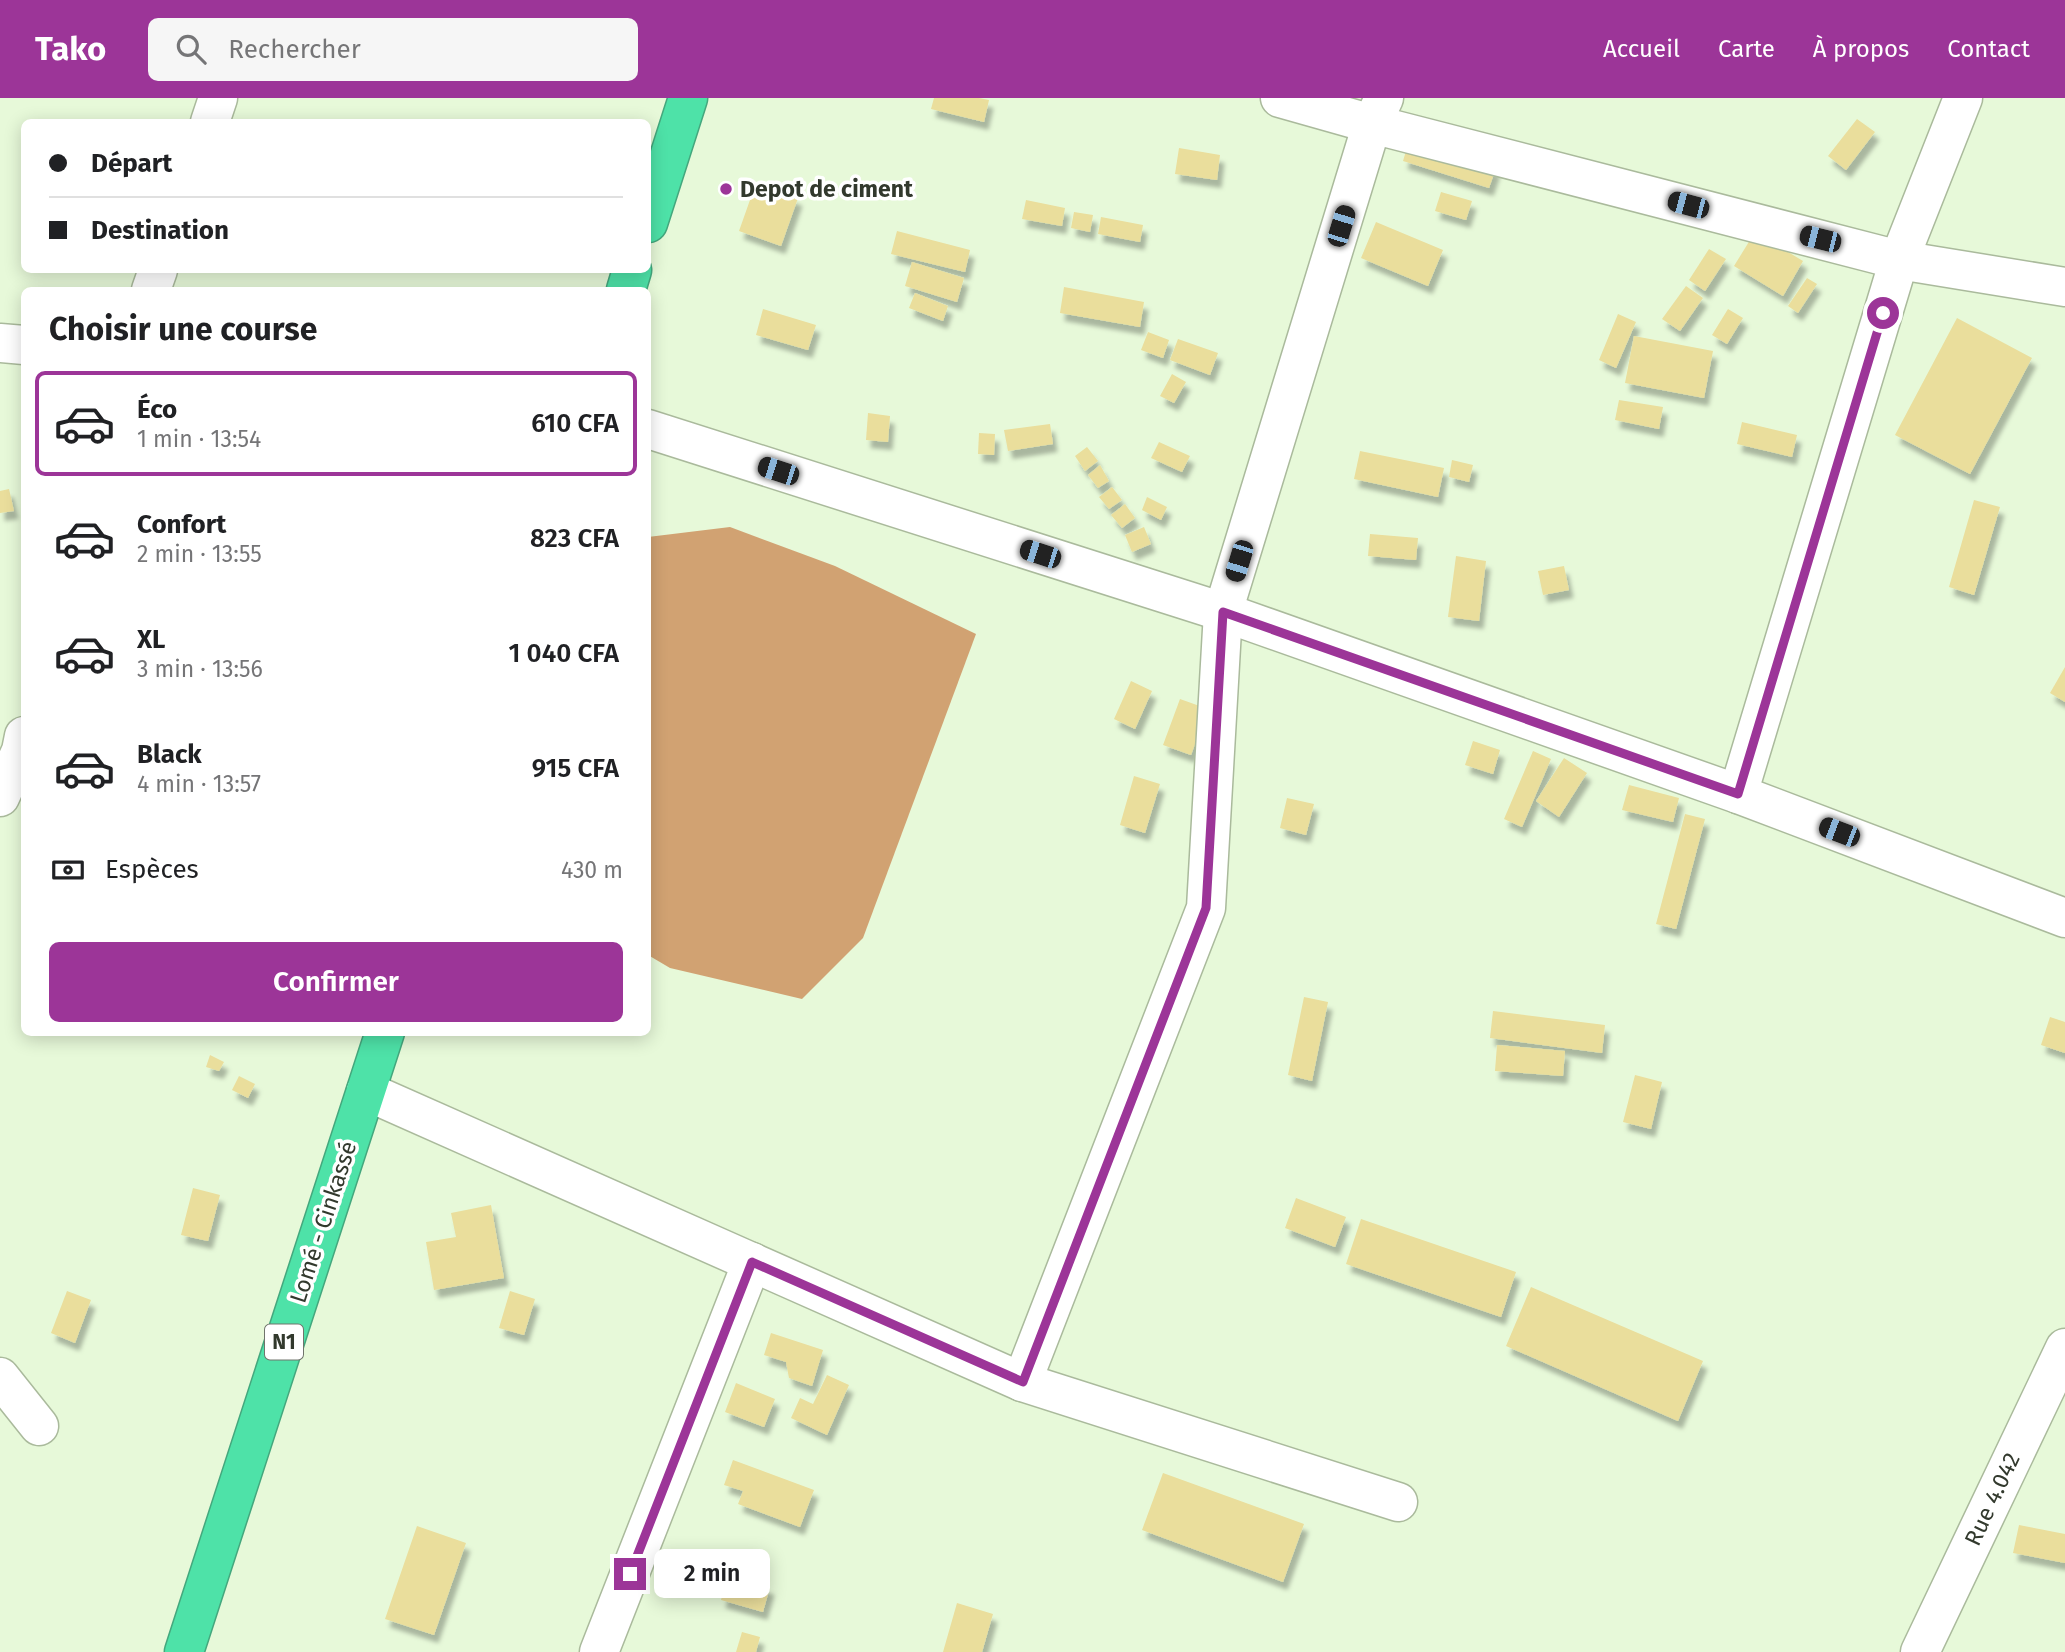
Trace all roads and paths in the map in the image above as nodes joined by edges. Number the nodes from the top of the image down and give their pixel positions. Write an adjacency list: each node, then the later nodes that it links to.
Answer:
1 (218, 98): 6 (street)
2 (688, 98): 7 (highway)
3 (1280, 98): 5 (street)
4 (1963, 98): 8 (street)
5 (1378, 111): 8 (street); 13 (street)
6 (210, 119)
7 (651, 214)
8 (1899, 260): 9 (street); 15 (street)
9 (2065, 287)
10 (0, 343): 11 (street)
11 (21, 345)
12 (651, 430): 13 (street)
13 (1223, 612): 15 (street); 23 (street)
14 (21, 751): 16 (street)
15 (1738, 794): 17 (street)
16 (0, 797)
17 (2065, 918)
18 (384, 1036): 19 (highway, Lomé - Cinkassé / N1)
19 (366, 1091): 20 (street); 26 (highway, Lomé - Cinkassé / N1)
20 (752, 1262): 23 (street); 27 (street)
21 (2065, 1348): 28 (street, Rue 4.042)
22 (0, 1377): 24 (street)
23 (1023, 1382): 25 (street)
24 (39, 1426)
25 (1398, 1502)
26 (184, 1652)
27 (599, 1652)
28 (1920, 1652)

